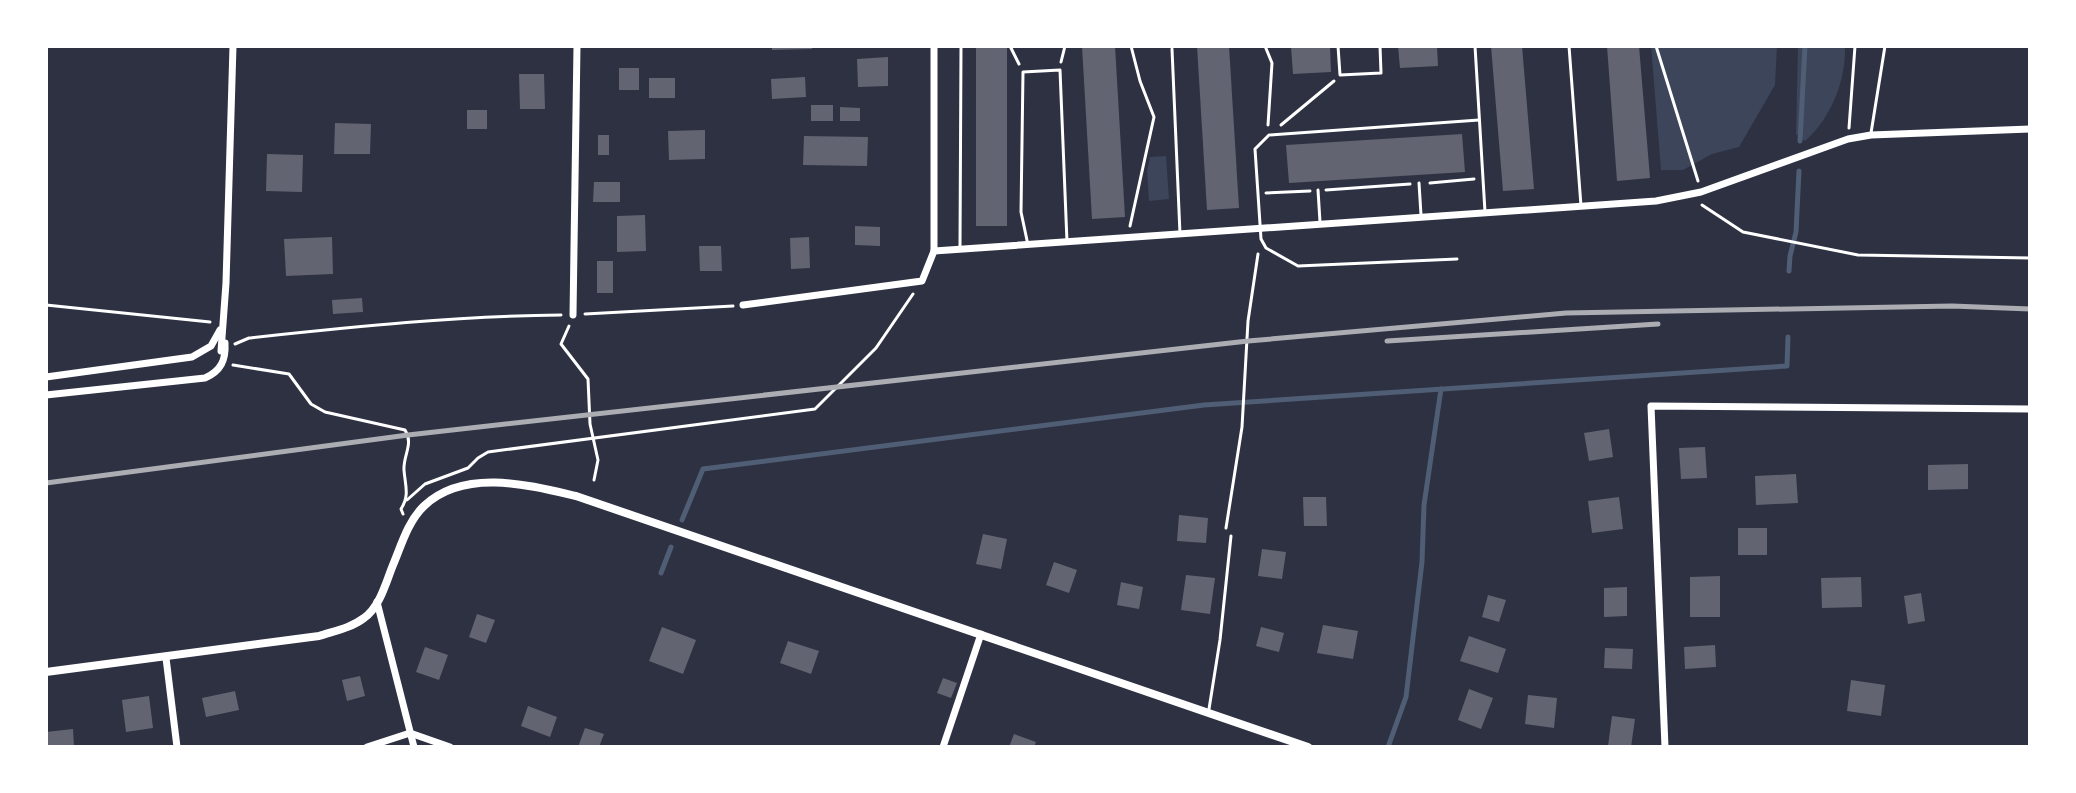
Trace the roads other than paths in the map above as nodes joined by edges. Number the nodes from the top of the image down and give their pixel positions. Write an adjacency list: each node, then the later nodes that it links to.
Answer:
1 (233, 46): 29 (street)
2 (577, 46): 28 (street)
3 (934, 46): 25 (street)
4 (961, 46): 24 (lane)
5 (1338, 46): 6 (lane)
6 (1380, 46)
7 (1475, 46): 11 (lane)
8 (1569, 46): 16 (lane)
9 (1885, 46): 13 (lane)
10 (1172, 49): 21 (lane)
11 (1479, 120): 17 (lane); 20 (lane)
12 (2030, 129): 13 (street)
13 (1871, 135): 16 (street)
14 (1419, 183): 18 (lane)
15 (1318, 190): 19 (lane)
16 (1581, 206): 17 (street)
17 (1485, 212): 18 (street)
18 (1421, 216): 19 (street)
19 (1321, 223): 20 (street)
20 (1260, 228): 21 (street); 26 (lane)
21 (1180, 234): 22 (street)
22 (1067, 242): 23 (street); 23 (lane)
23 (1028, 245): 24 (street)
24 (960, 250): 25 (street)
25 (934, 251): 27 (street)
26 (1457, 259)
27 (743, 305)
28 (573, 315)
29 (223, 325): 30 (street); 31 (street)
30 (46, 377)
31 (46, 395)
32 (2030, 409): 46 (street)
33 (1231, 536): 38 (lane)
34 (377, 602): 35 (street); 36 (street); 39 (street)
35 (981, 634): 38 (street); 44 (street)
36 (166, 658): 37 (street); 40 (street)
37 (46, 672)
38 (1209, 713): 45 (street)
39 (410, 733): 41 (street); 42 (street); 43 (street)
40 (177, 747)
41 (367, 747)
42 (414, 747)
43 (450, 747)
44 (943, 747)
45 (1308, 747)
46 (1665, 747)

